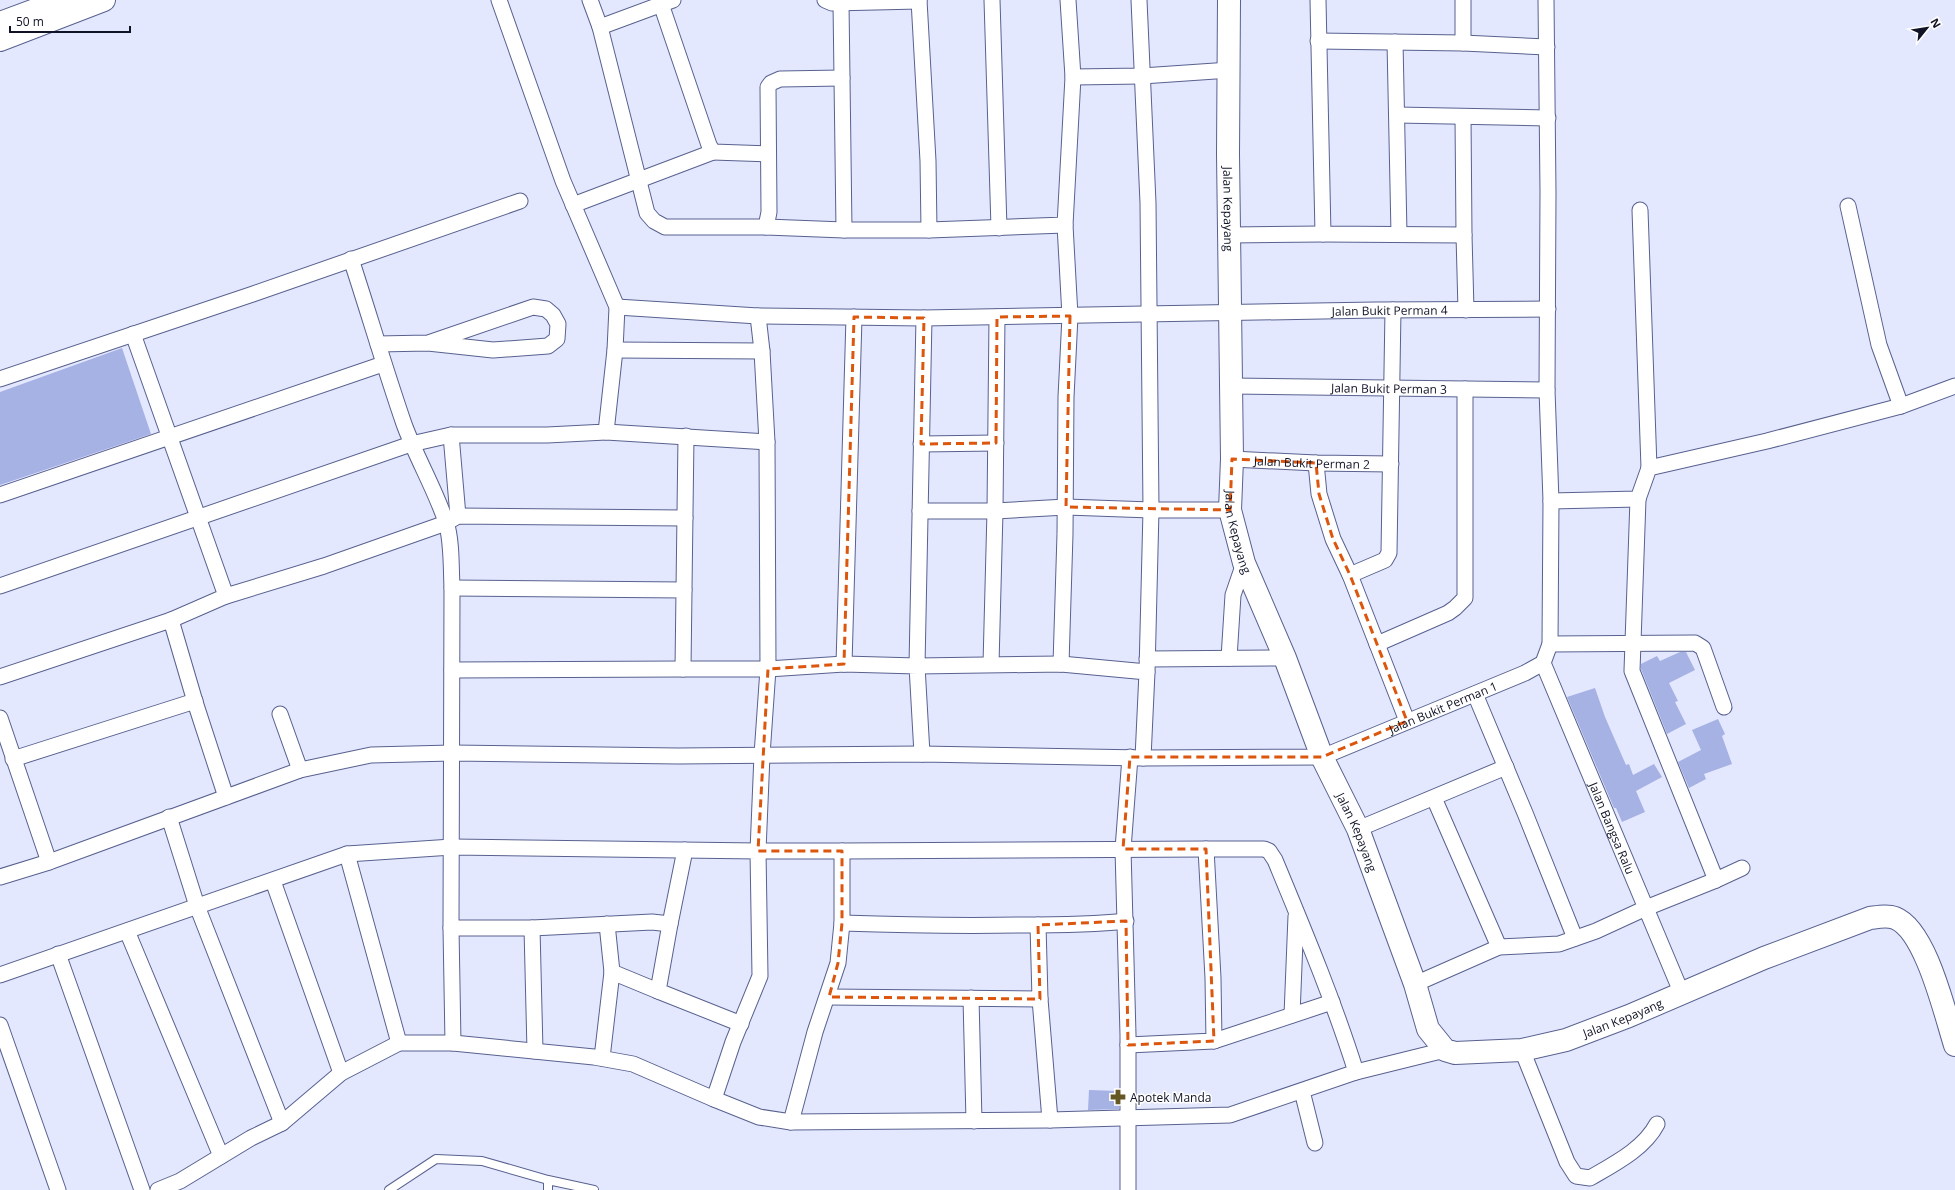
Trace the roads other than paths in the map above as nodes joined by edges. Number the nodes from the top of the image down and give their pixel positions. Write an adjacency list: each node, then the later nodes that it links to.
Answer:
1 (62, 0): 16 (street)
2 (104, 0): 18 (street)
3 (499, 0): 34 (street)
4 (590, 0): 17 (street)
5 (825, 0): 15 (street)
6 (919, 0): 15 (street); 41 (street)
7 (992, 0): 39 (street)
8 (1068, 0): 24 (street)
9 (1139, 0): 25 (street)
10 (1229, 0): 23 (street, Jalan Kepayang)
11 (1318, 0): 19 (street)
12 (1463, 0): 21 (street)
13 (1546, 0): 22 (street)
14 (667, 2): 17 (street); 30 (street)
15 (841, 3): 26 (street)
16 (0, 23)
17 (600, 27): 32 (street)
18 (0, 40)
19 (1318, 41): 20 (street); 42 (street)
20 (1395, 42): 21 (street); 27 (street)
21 (1463, 43): 22 (street)
22 (1547, 47): 29 (street)
23 (1230, 70): 25 (street); 44 (street, Jalan Kepayang)
24 (1073, 76): 25 (street); 37 (street)
25 (1142, 76): 52 (street)
26 (842, 78): 31 (street); 40 (street)
27 (1397, 115): 28 (street); 43 (street)
28 (1463, 117): 29 (street); 45 (street)
29 (1548, 118): 48 (street)
30 (713, 152): 31 (street); 32 (street)
31 (768, 154): 38 (street)
32 (638, 180): 34 (street); 38 (street)
33 (520, 202): 46 (street)
34 (574, 205): 47 (street)
35 (1848, 206): 70 (street)
36 (1640, 210): 82 (street)
37 (1065, 225): 39 (street); 55 (street)
38 (766, 227): 40 (street)
39 (999, 228): 41 (street)
40 (844, 230): 41 (street)
41 (929, 230)
42 (1322, 234): 43 (street); 44 (street)
43 (1399, 234): 45 (street)
44 (1230, 235): 51 (street, Jalan Kepayang)
45 (1464, 235): 50 (street)
46 (350, 259): 58 (street); 60 (street)
47 (617, 307): 53 (street, Jalan Bukit Perman 4); 61 (street)
48 (1548, 309): 50 (street, Jalan Bukit Perman 4); 69 (street)
49 (1393, 310): 50 (street, Jalan Bukit Perman 4); 51 (street, Jalan Bukit Perman 4); 67 (street)
50 (1466, 310)
51 (1231, 313): 52 (street, Jalan Bukit Perman 4); 65 (street, Jalan Kepayang)
52 (1149, 315): 55 (street, Jalan Bukit Perman 4); 87 (street)
53 (758, 316): 56 (street, Jalan Bukit Perman 4); 62 (street)
54 (996, 316): 55 (street, Jalan Bukit Perman 4); 57 (street, Jalan Bukit Perman 4); 76 (street)
55 (1070, 316): 86 (street)
56 (854, 317): 57 (street, Jalan Bukit Perman 4); 107 (street)
57 (924, 318): 78 (street)
58 (133, 334): 64 (street); 74 (street)
59 (428, 343): 59 (street); 60 (street)
60 (378, 344): 63 (street)
61 (615, 350): 62 (street); 71 (street)
62 (762, 351): 75 (street)
63 (383, 364): 74 (street); 77 (street)
64 (0, 379)
65 (1231, 386): 67 (street, Jalan Bukit Perman 3); 79 (street, Jalan Kepayang)
66 (1955, 386): 70 (street)
67 (1392, 387): 68 (street, Jalan Bukit Perman 3); 81 (street)
68 (1465, 389): 69 (street, Jalan Bukit Perman 3); 102 (street)
69 (1547, 390): 85 (street)
70 (1901, 406): 82 (street)
71 (606, 432): 72 (street); 73 (street)
72 (451, 435): 77 (street); 93 (street)
73 (686, 436): 75 (street); 92 (street)
74 (169, 438): 83 (street); 91 (street)
75 (767, 442): 113 (street)
76 (996, 443): 78 (street); 90 (street)
77 (411, 444): 91 (street); 93 (street)
78 (921, 444): 89 (street)
79 (1232, 459): 80 (street, Jalan Bukit Perman 2); 88 (street, Jalan Kepayang)
80 (1316, 463): 81 (street, Jalan Bukit Perman 2); 95 (street)
81 (1391, 464): 95 (street)
82 (1649, 468): 84 (street)
83 (0, 495)
84 (1638, 499): 85 (street); 101 (street)
85 (1551, 501): 103 (street)
86 (1066, 507): 87 (street); 90 (street); 109 (street)
87 (1151, 510): 88 (street); 111 (street)
88 (1230, 510): 94 (street, Jalan Kepayang)
89 (920, 511): 90 (street); 110 (street)
90 (996, 511): 108 (street)
91 (198, 518): 96 (street); 99 (street)
92 (685, 518): 93 (street); 98 (street)
93 (452, 519): 97 (street); 99 (street)
94 (1244, 564): 104 (street); 105 (street, Jalan Kepayang)
95 (1350, 574): 102 (street)
96 (0, 586)
97 (452, 588): 98 (street); 114 (street)
98 (684, 590): 112 (street)
99 (226, 596): 100 (street)
100 (171, 620): 115 (street); 117 (street)
101 (1632, 643): 103 (street); 118 (street); 144 (street)
102 (1377, 644): 121 (street)
103 (1550, 644): 106 (street)
104 (1229, 658): 105 (street); 111 (street)
105 (1285, 658): 126 (street, Jalan Kepayang)
106 (1543, 663): 116 (street, Jalan Bukit Perman 1); 147 (street, Jalan Bangsa Ralu)
107 (844, 664): 110 (street); 113 (street)
108 (991, 664): 109 (street); 110 (street)
109 (1061, 664): 111 (street)
110 (917, 666): 123 (street)
111 (1147, 666): 125 (street)
112 (683, 669): 113 (street); 114 (street)
113 (768, 669): 124 (street)
114 (452, 670): 122 (street)
115 (0, 677)
116 (1475, 694): 121 (street, Jalan Bukit Perman 1); 128 (street)
117 (195, 701): 127 (street); 130 (street)
118 (1724, 707)
119 (280, 714): 129 (street)
120 (0, 718): 127 (street)
121 (1407, 721): 126 (street, Jalan Bukit Perman 1)
122 (452, 753): 124 (street); 129 (street); 134 (street)
123 (922, 754): 124 (street); 125 (street)
124 (762, 755): 138 (street)
125 (1137, 757): 126 (street); 135 (street)
126 (1322, 757): 133 (street, Jalan Kepayang)
127 (14, 759): 141 (street)
128 (1506, 767): 131 (street); 157 (street)
129 (300, 770): 130 (street)
130 (226, 797): 132 (street)
131 (1434, 798): 133 (street); 158 (street)
132 (169, 817): 141 (street); 146 (street)
133 (1358, 829): 162 (street, Jalan Kepayang)
134 (452, 847): 137 (street); 140 (street); 154 (street)
135 (1122, 849): 136 (street); 139 (street); 149 (street)
136 (1206, 849): 148 (street); 172 (street)
137 (685, 850): 138 (street); 152 (street)
138 (758, 851): 139 (street); 170 (street)
139 (842, 851): 150 (street)
140 (346, 854): 145 (street); 173 (street)
141 (49, 862): 143 (street)
142 (1742, 868): 144 (street)
143 (0, 877)
144 (1716, 880): 147 (street)
145 (272, 881): 146 (street); 182 (street)
146 (197, 906): 156 (street); 189 (street)
147 (1646, 908): 157 (street); 164 (street, Jalan Bangsa Ralu)
148 (1296, 911): 168 (street); 169 (street)
149 (1126, 920): 153 (street); 175 (street)
150 (842, 923): 153 (street); 165 (street)
151 (607, 924): 152 (street); 155 (street); 160 (street)
152 (670, 924): 163 (street)
153 (1038, 925): 167 (street)
154 (451, 928): 155 (street); 174 (street)
155 (532, 928): 179 (street)
156 (127, 931): 159 (street); 192 (street)
157 (1575, 938): 158 (street)
158 (1499, 947): 162 (street)
159 (58, 954): 161 (street); 195 (street)
160 (612, 972): 163 (street); 180 (street)
161 (0, 975)
162 (1414, 984): 177 (street, Jalan Kepayang)
163 (658, 991): 170 (street)
164 (1682, 994): 176 (street, Jalan Kepayang); 178 (street, Jalan Kepayang)
165 (828, 997): 166 (street); 188 (street)
166 (971, 998): 167 (street); 187 (street)
167 (1040, 999): 186 (street)
168 (1332, 1002): 169 (street); 181 (street)
169 (1292, 1015): 172 (street)
170 (741, 1024): 184 (street)
171 (0, 1025): 194 (street)
172 (1214, 1041): 175 (street)
173 (399, 1043): 174 (street); 182 (street)
174 (453, 1043): 179 (street)
175 (1128, 1045): 185 (street)
176 (1955, 1046)
177 (1445, 1050): 178 (street, Jalan Kepayang); 181 (street)
178 (1522, 1050): 190 (street)
179 (535, 1051): 180 (street)
180 (602, 1058): 184 (street)
181 (1356, 1072): 183 (street)
182 (341, 1073): 189 (street)
183 (1302, 1090): 185 (street); 191 (street)
184 (714, 1099): 188 (street)
185 (1128, 1118): 186 (street); 200 (street)
186 (1050, 1120): 187 (street)
187 (974, 1121): 188 (street)
188 (791, 1122)
189 (282, 1123): 192 (street)
190 (1657, 1124)
191 (1315, 1143)
192 (221, 1156): 196 (street)
193 (548, 1180): 197 (lane); 198 (lane); 199 (lane)
194 (58, 1190)
195 (142, 1190)
196 (158, 1190)
197 (390, 1190)
198 (548, 1190)
199 (594, 1190)
200 (1128, 1190)

